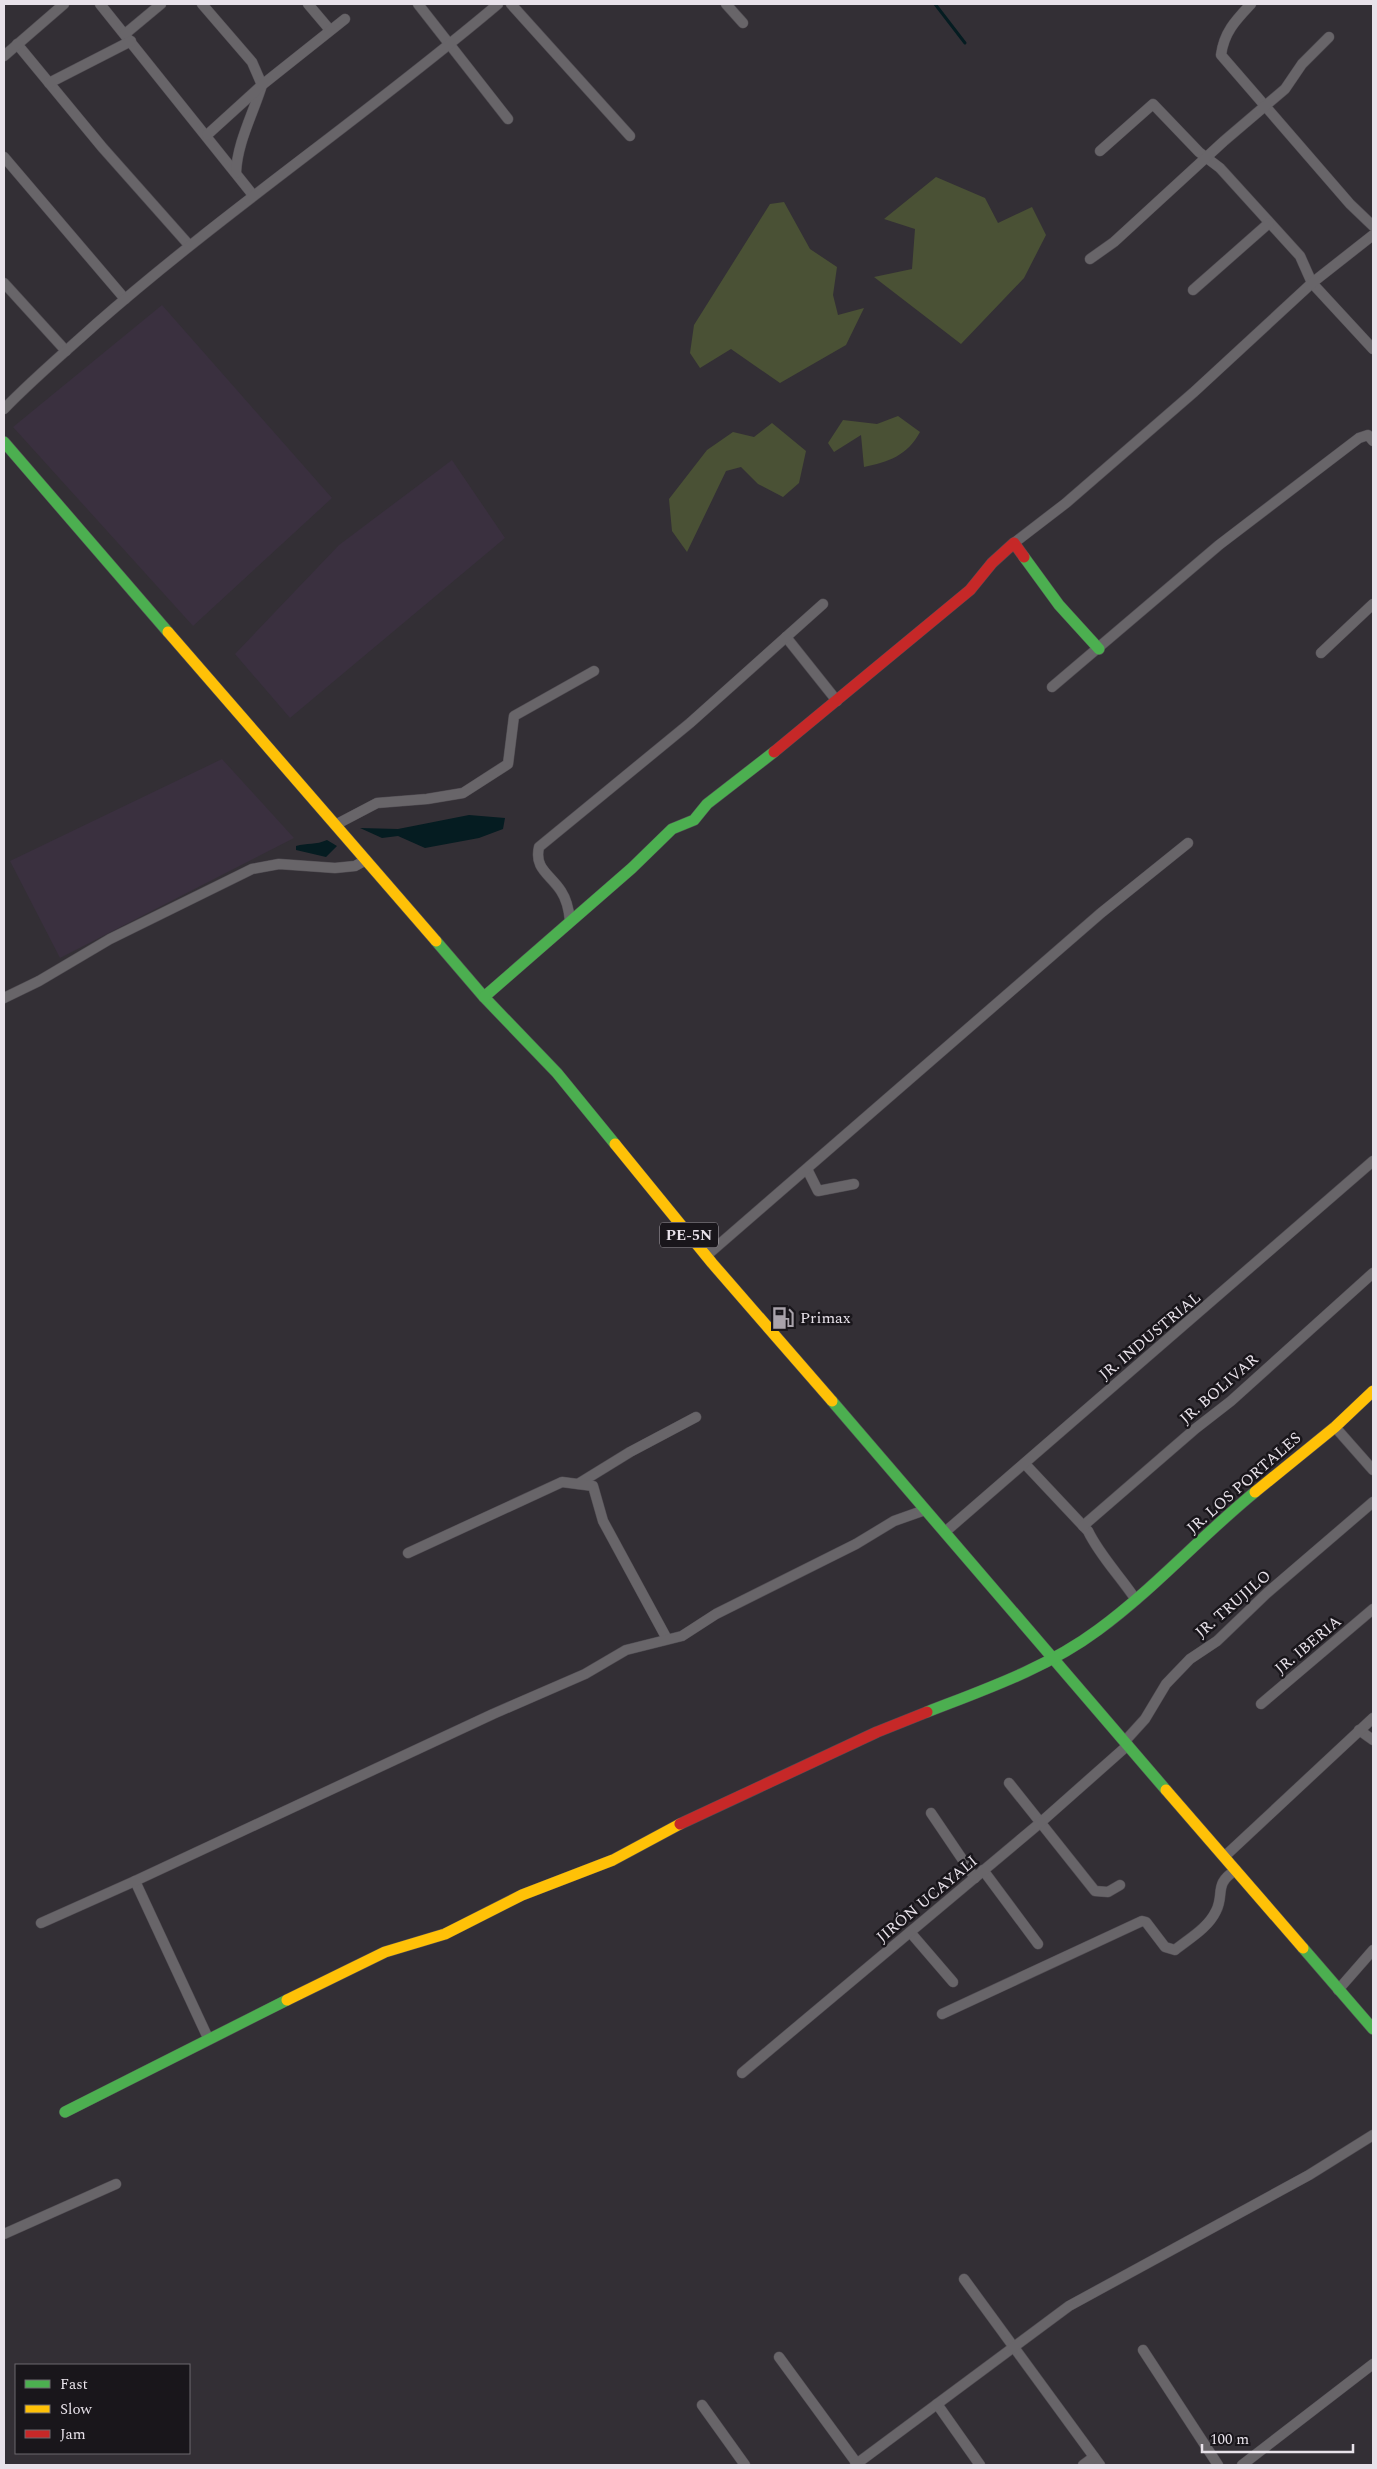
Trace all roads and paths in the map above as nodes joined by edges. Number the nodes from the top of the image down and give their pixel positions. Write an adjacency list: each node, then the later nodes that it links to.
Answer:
1 (64, 4): 16 (street)
2 (100, 4): 14 (street)
3 (161, 4): 14 (street)
4 (202, 4): 20 (street)
5 (308, 4): 13 (street)
6 (418, 4): 17 (street)
7 (498, 4): 17 (street)
8 (511, 4): 24 (street)
9 (726, 4): 12 (street)
10 (1251, 4): 21 (street)
11 (345, 19): 13 (street)
12 (743, 23)
13 (330, 30): 20 (street)
14 (128, 37): 19 (street); 23 (street)
15 (1329, 37): 21 (street)
16 (17, 44): 18 (street); 19 (street)
17 (448, 45): 22 (street); 29 (street)
18 (4, 56)
19 (49, 83): 33 (street)
20 (262, 85): 23 (street); 28 (street)
21 (1267, 105): 27 (street); 31 (street)
22 (508, 119)
23 (208, 135): 28 (street)
24 (630, 136)
25 (1100, 151): 27 (street)
26 (4, 157): 38 (street)
27 (1207, 158): 30 (street); 34 (street)
28 (236, 173): 29 (street)
29 (253, 195): 33 (street)
30 (1269, 223): 36 (street); 37 (street)
31 (1373, 226)
32 (1373, 235): 36 (street)
33 (189, 245): 38 (street)
34 (1090, 259)
35 (4, 283): 40 (street)
36 (1312, 283): 39 (street); 44 (street)
37 (1194, 290)
38 (125, 299): 40 (street)
39 (1373, 349)
40 (66, 351): 41 (street)
41 (4, 408)
42 (4, 442): 53 (main road, PE-5N)
43 (1373, 442): 48 (street)
44 (1014, 544): 48 (main road); 52 (main road)
45 (823, 604): 47 (street)
46 (1373, 604): 49 (street)
47 (786, 637): 52 (street); 56 (street)
48 (1099, 650): 51 (street)
49 (1321, 653)
50 (594, 671): 53 (street)
51 (1052, 687)
52 (837, 701): 56 (main road)
53 (337, 824): 55 (main road, PE-5N)
54 (1188, 843): 60 (street)
55 (366, 860): 57 (main road, PE-5N); 58 (street)
56 (570, 921): 57 (main road)
57 (484, 997): 62 (main road, PE-5N)
58 (4, 998)
59 (1373, 1161): 67 (street, JR. INDUSTRIAL)
60 (807, 1169): 61 (street); 62 (street)
61 (854, 1184)
62 (706, 1256): 71 (main road, PE-5N)
63 (1373, 1273): 72 (street, JR. BOLIVAR)
64 (1373, 1391): 66 (main road, JR. LOS PORTALES)
65 (696, 1417): 69 (street)
66 (1335, 1427): 68 (street); 75 (main road, JR. LOS PORTALES)
67 (1025, 1464): 72 (street); 73 (street, JR. INDUSTRIAL)
68 (1373, 1470)
69 (578, 1484): 74 (street); 77 (street)
70 (1373, 1502): 83 (street, JR. TRUJILO)
71 (925, 1510): 73 (main road, PE-5N); 77 (street)
72 (1083, 1526): 75 (street)
73 (945, 1532): 78 (main road, PE-5N)
74 (408, 1553)
75 (1136, 1600): 78 (main road, JR. LOS PORTALES)
76 (1373, 1609): 79 (street, JR. IBERIA)
77 (667, 1639): 91 (street)
78 (1054, 1658): 83 (main road, PE-5N); 101 (main road, JR. LOS PORTALES)
79 (1261, 1704)
80 (1373, 1718): 81 (street)
81 (1359, 1730): 82 (street); 87 (street)
82 (1373, 1740)
83 (1127, 1743): 86 (street, JIRÓN UCAYALI); 87 (main road, PE-5N)
84 (1008, 1784): 86 (street)
85 (931, 1813): 90 (street)
86 (1040, 1823): 88 (street, JIRÓN UCAYALI); 92 (street)
87 (1224, 1857): 89 (main road, PE-5N)
88 (984, 1870): 90 (street, JIRÓN UCAYALI); 95 (street)
89 (1236, 1870): 98 (main road, PE-5N); 99 (street)
90 (975, 1878): 94 (street, JIRÓN UCAYALI)
91 (135, 1881): 93 (street); 101 (street)
92 (1120, 1885)
93 (41, 1923)
94 (910, 1932): 97 (street); 102 (street, JIRÓN UCAYALI)
95 (1038, 1944)
96 (1373, 1950): 98 (street)
97 (952, 1982)
98 (1338, 1990): 100 (main road, PE-5N)
99 (942, 2014)
100 (1373, 2029)
101 (208, 2038): 103 (main road, JR. LOS PORTALES)
102 (742, 2073)
103 (65, 2112)
104 (1373, 2135): 108 (street)
105 (116, 2184): 106 (street)
106 (4, 2234)
107 (964, 2279): 108 (street)
108 (1013, 2347): 112 (street); 114 (street)
109 (1143, 2350): 119 (street)
110 (780, 2357): 116 (street)
111 (1373, 2364): 120 (street)
112 (937, 2404): 116 (street); 117 (street)
113 (702, 2405): 115 (street)
114 (1097, 2461): 118 (street)
115 (745, 2465)
116 (856, 2465)
117 (980, 2465)
118 (1083, 2465)
119 (1218, 2465)
120 (1242, 2465)

